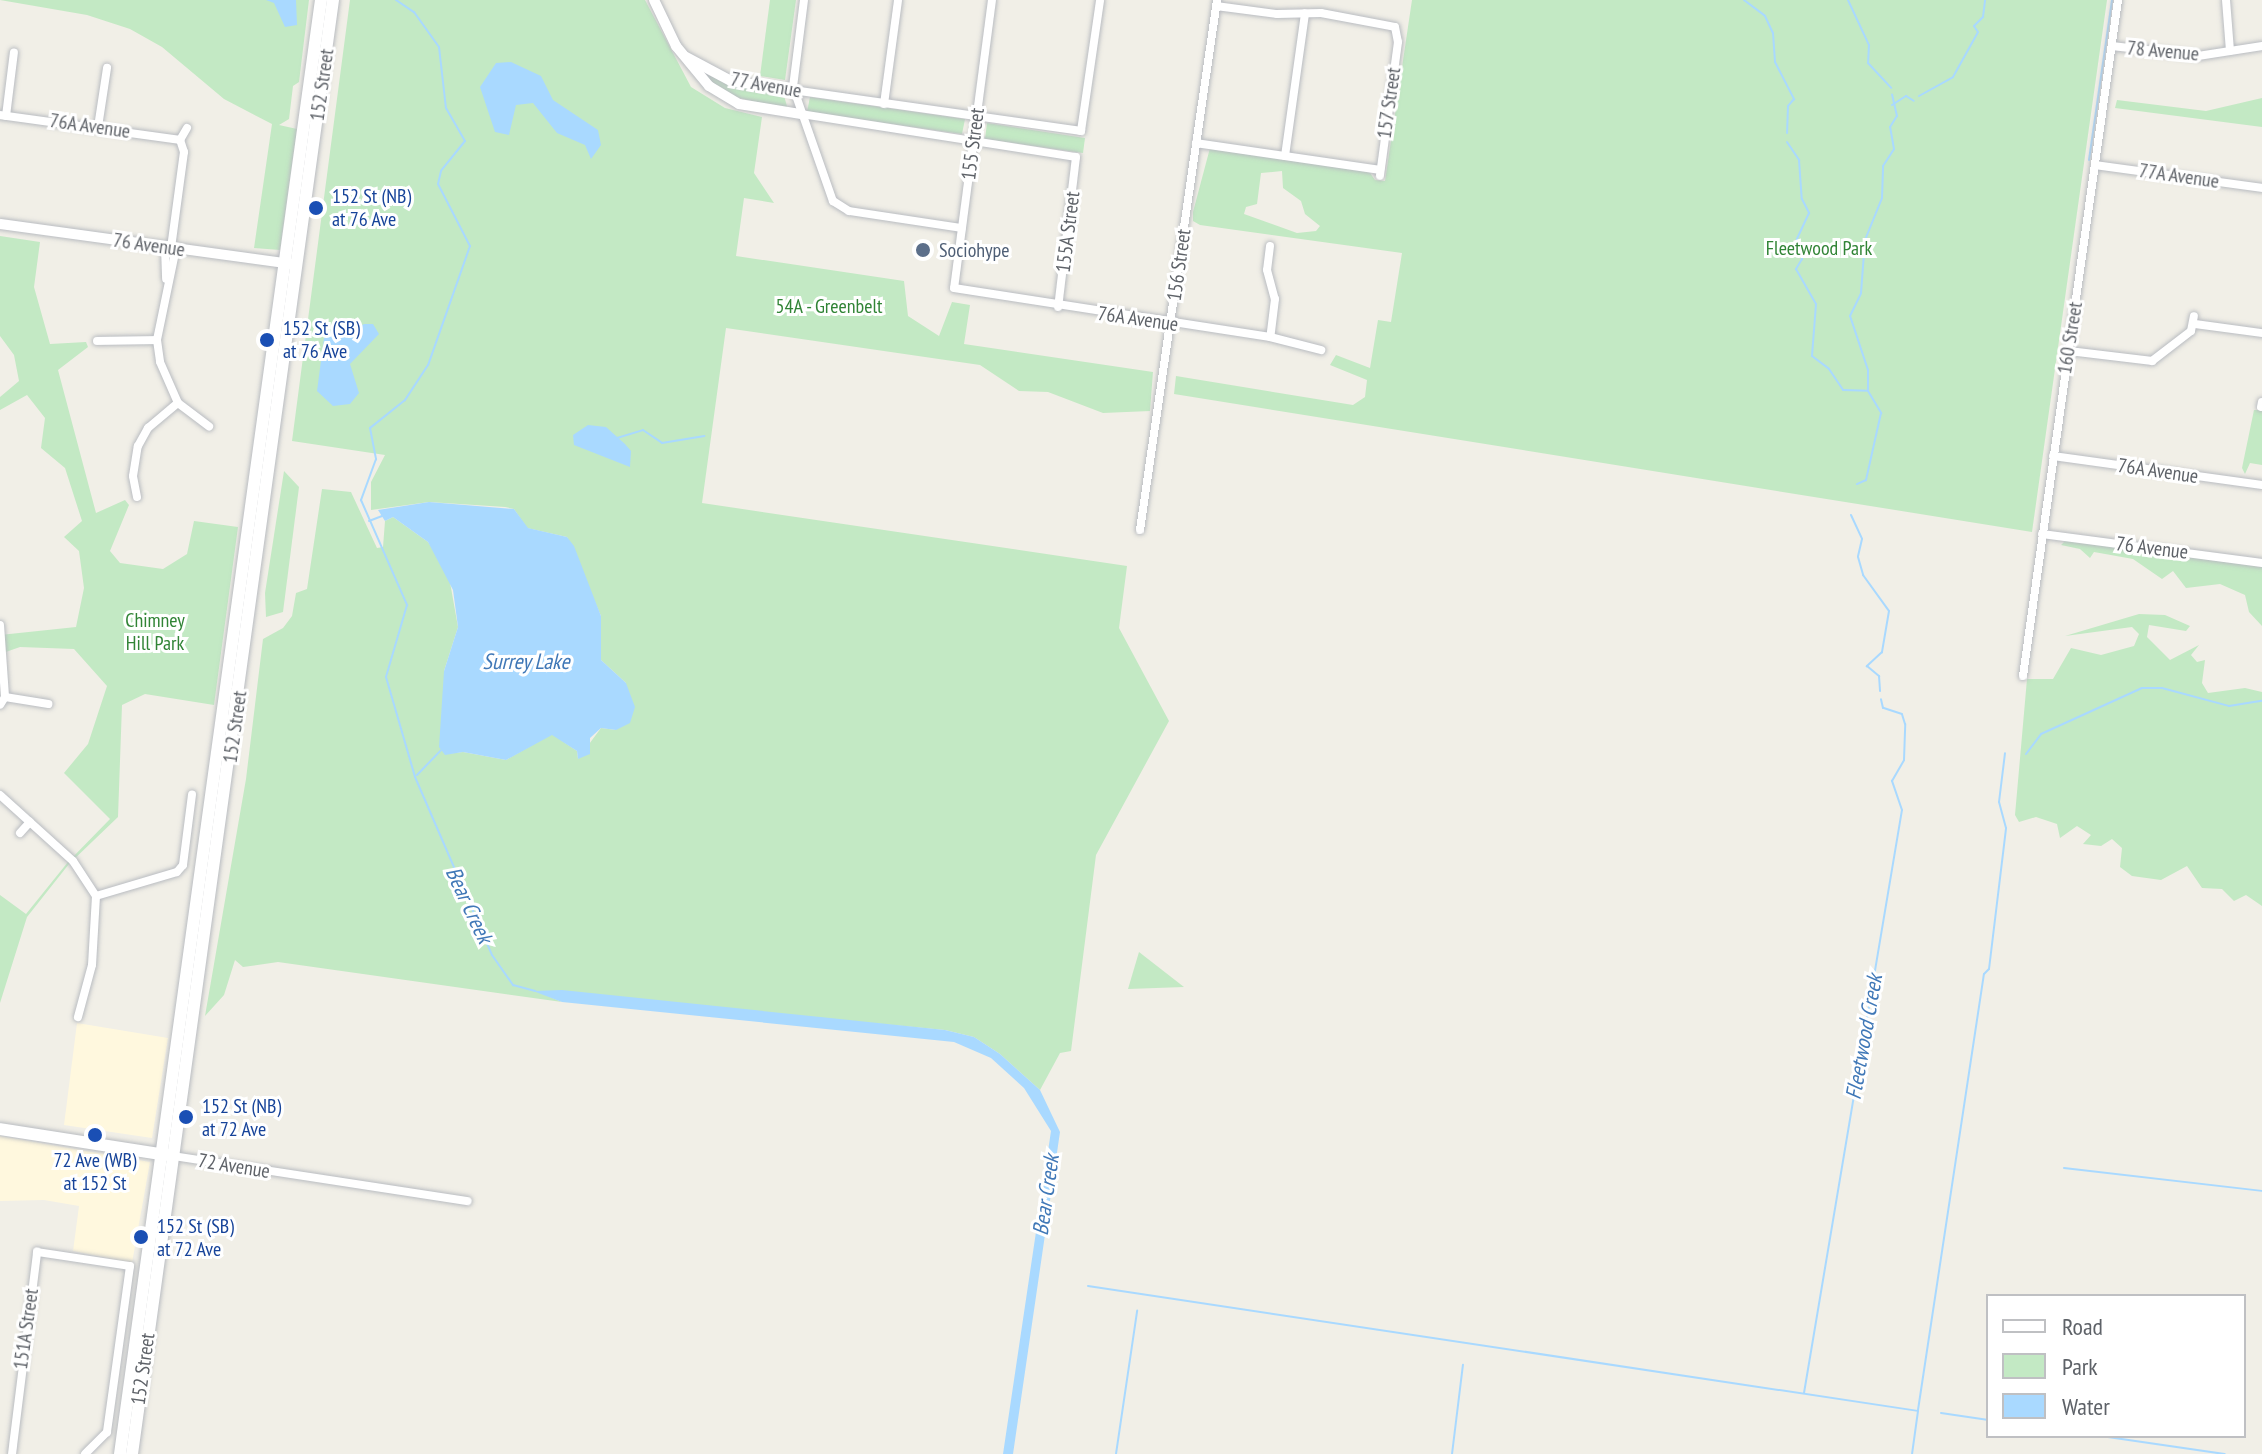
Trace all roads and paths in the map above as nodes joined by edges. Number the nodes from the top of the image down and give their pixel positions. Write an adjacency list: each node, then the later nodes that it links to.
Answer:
1 (321, 0): 36 (main road, 152 Street)
2 (333, 0): 36 (main road, 152 Street)
3 (654, 0): 16 (street)
4 (804, 0): 18 (street)
5 (898, 0): 19 (street)
6 (992, 0): 22 (street, 155 Street)
7 (1100, 0): 22 (street, 77 Avenue)
8 (2118, 0): 12 (street, 160 Street)
9 (2226, 0): 14 (street)
10 (1217, 3): 11 (street); 27 (street, 156 Street)
11 (1305, 13): 28 (street); 28 (street, 157 Street)
12 (2112, 46): 14 (street, 78 Avenue); 30 (street, 160 Street)
13 (2262, 46): 14 (street, 78 Avenue)
14 (2230, 51)
15 (14, 52): 21 (street)
16 (681, 54): 18 (street, 77 Avenue); 20 (street, 77 Avenue)
17 (107, 68): 23 (street)
18 (793, 90): 19 (street, 77 Avenue); 20 (street)
19 (884, 104): 22 (street, 77 Avenue)
20 (801, 114): 26 (street, 77 Avenue); 33 (street)
21 (3, 115): 23 (street, 76A Avenue)
22 (976, 118): 26 (street, 155 Street)
23 (98, 127): 25 (street, 76A Avenue)
24 (187, 128): 25 (street)
25 (180, 140): 35 (street)
26 (974, 140): 29 (street, 77 Avenue); 33 (street, 155 Street)
27 (1196, 143): 28 (street); 39 (street, 156 Street)
28 (1285, 156)
29 (1076, 157): 38 (street, 155A Street)
30 (2095, 165): 31 (street, 77A Avenue); 45 (street, 160 Street)
31 (2262, 188)
32 (0, 224): 35 (street, 76 Avenue)
33 (962, 228): 37 (street, 155 Street)
34 (1270, 246): 41 (street)
35 (171, 248): 36 (street, 76 Avenue); 42 (street)
36 (292, 265): 65 (main road, 152 Street)
37 (954, 288): 38 (street, 76A Avenue)
38 (1058, 307): 39 (street, 76A Avenue)
39 (1171, 323): 41 (street, 76A Avenue); 51 (street, 156 Street)
40 (2262, 333): 45 (street)
41 (1270, 337): 44 (street, 76A Avenue)
42 (157, 340): 43 (street); 46 (street)
43 (97, 341)
44 (1321, 350)
45 (2069, 351): 48 (street, 160 Street)
46 (178, 403): 47 (street); 50 (street)
47 (209, 426)
48 (2053, 456): 49 (street, 76A Avenue); 52 (street, 160 Street)
49 (2262, 485)
50 (137, 497)
51 (1140, 530)
52 (2042, 534): 53 (street, 76 Avenue); 55 (street, 160 Street)
53 (2262, 563)
54 (0, 625): 56 (street)
55 (2023, 676)
56 (3, 701): 57 (street)
57 (48, 704)
58 (0, 795): 60 (street)
59 (192, 795): 62 (street)
60 (30, 822): 61 (street); 62 (street)
61 (20, 833)
62 (96, 896): 63 (street)
63 (78, 1017)
64 (0, 1129): 65 (main road, 72 Avenue)
65 (166, 1155): 66 (street, 72 Avenue); 69 (main road, 152 Street); 70 (main road, 152 Street)
66 (468, 1201)
67 (12, 1454): 68 (street, 151A Street)
68 (85, 1454)
69 (120, 1454)
70 (132, 1454)

